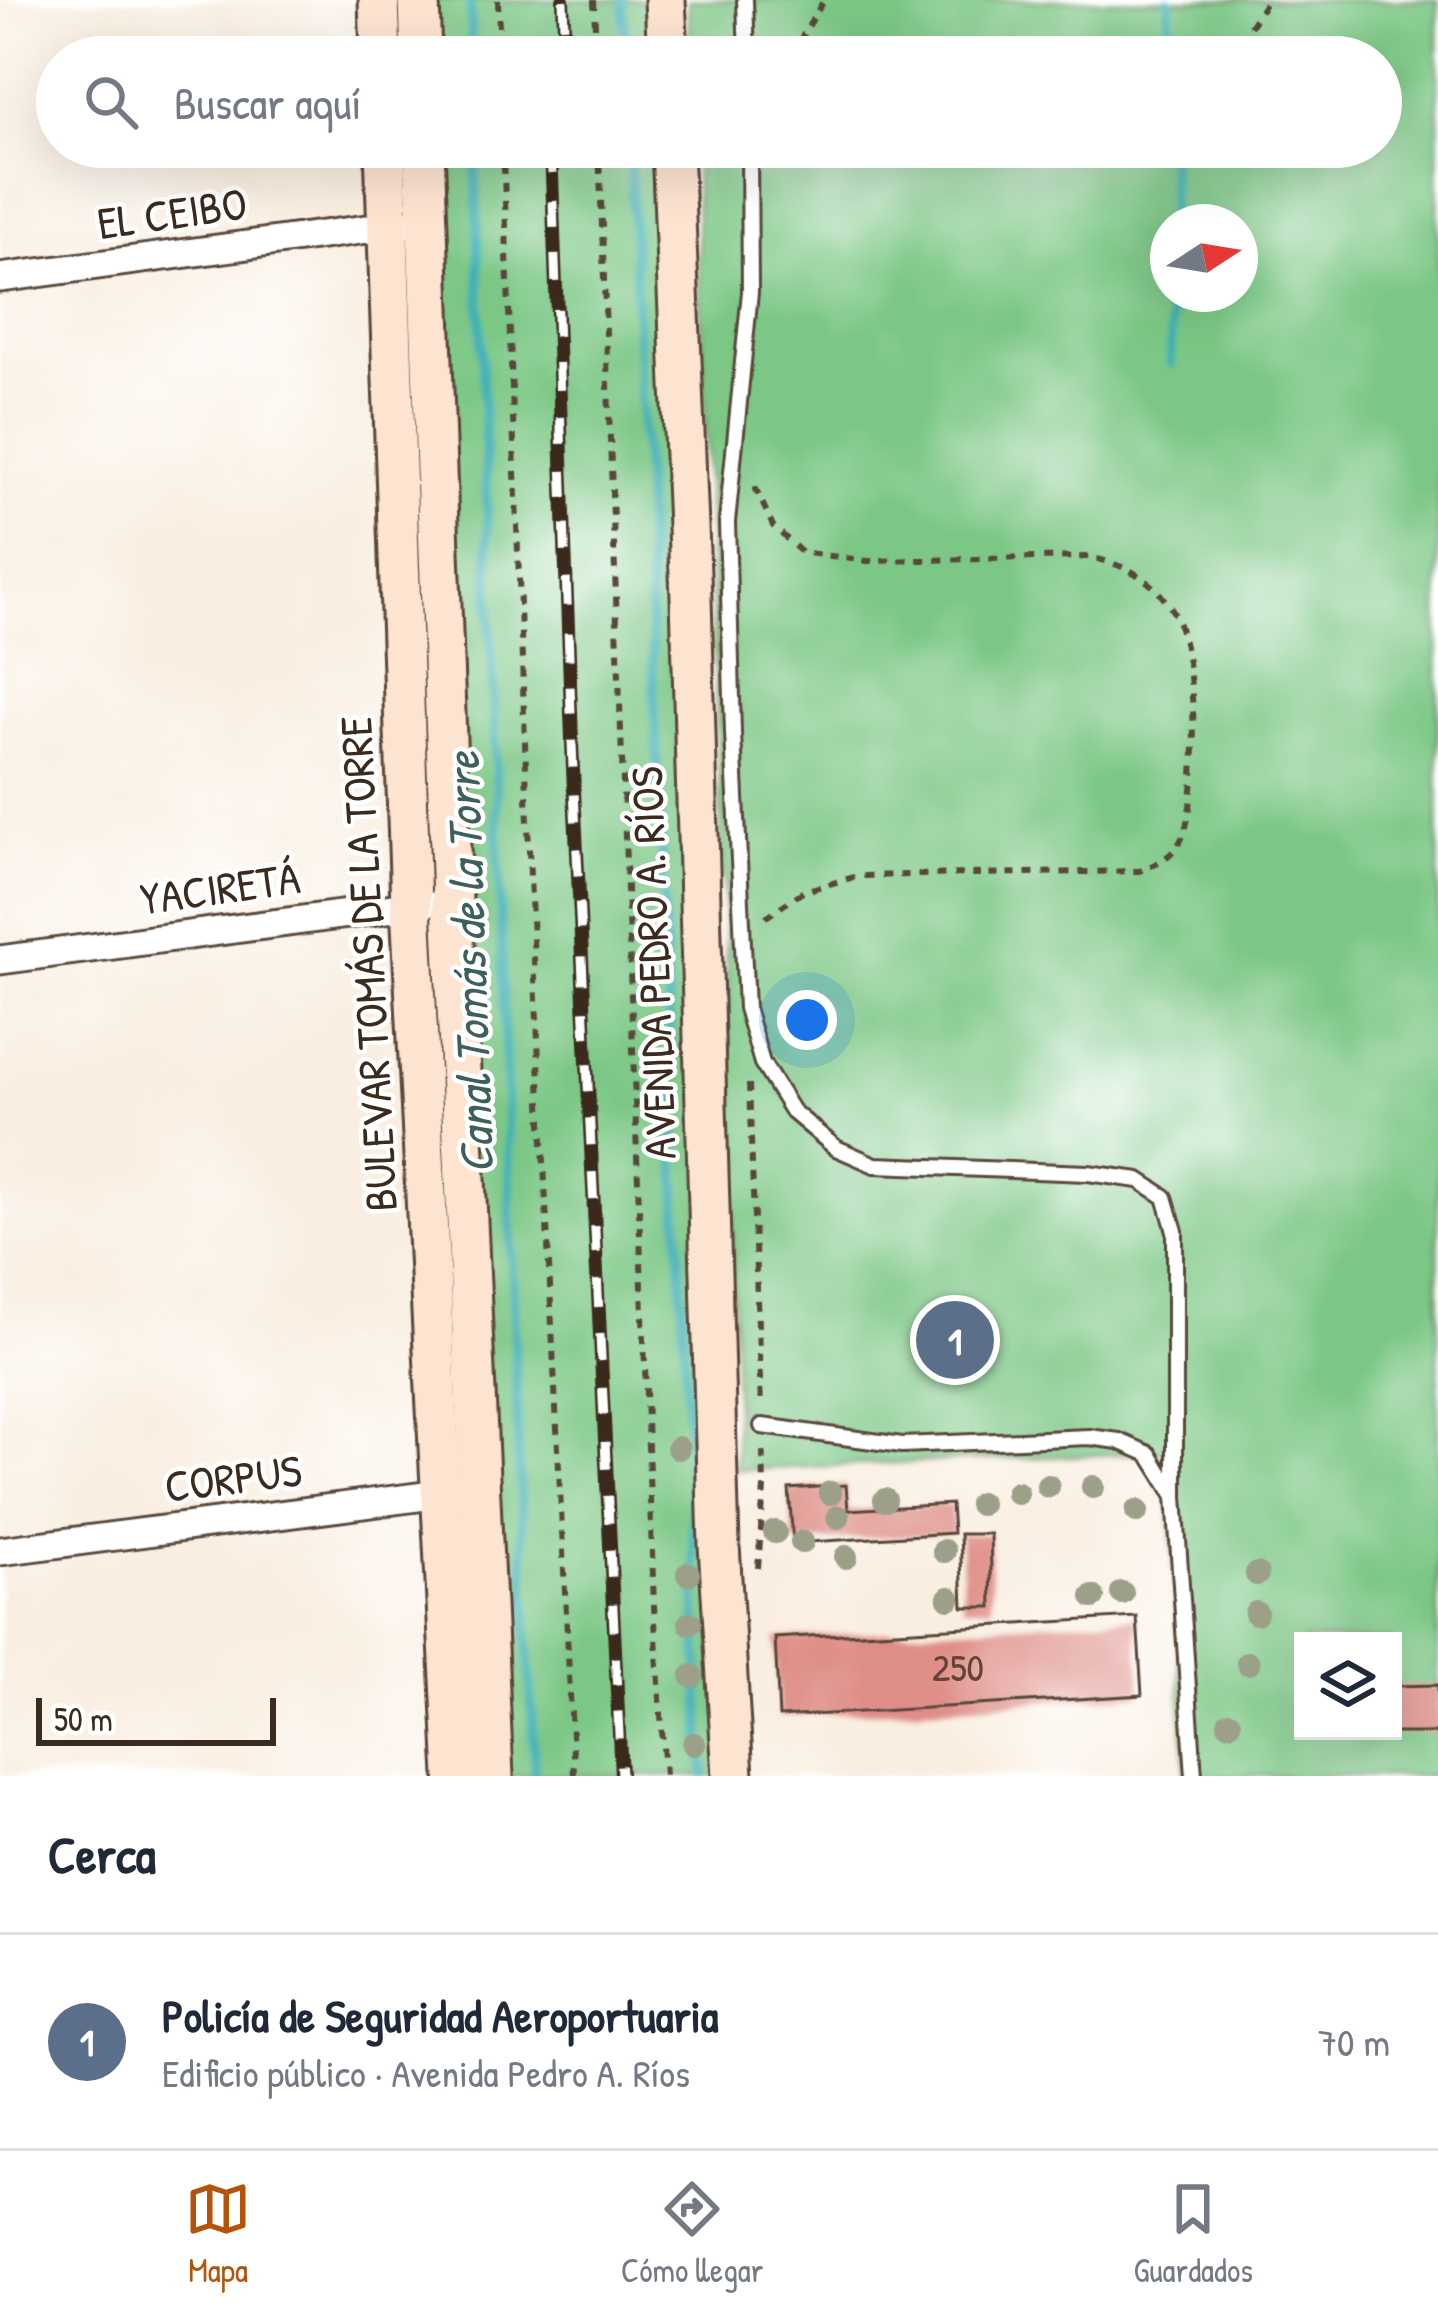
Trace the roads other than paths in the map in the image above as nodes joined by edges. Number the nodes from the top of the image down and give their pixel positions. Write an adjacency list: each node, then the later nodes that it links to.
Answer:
1 (379, 0): 5 (street)
2 (419, 0): 6 (street)
3 (665, 0): 7 (street)
4 (746, 0): 8 (lane)
5 (380, 36)
6 (420, 36)
7 (667, 36)
8 (747, 36)
9 (391, 168): 13 (street, BULEVAR TOMÁS DE LA TORRE)
10 (419, 168): 13 (street, BULEVAR TOMÁS DE LA TORRE)
11 (673, 168): 24 (street, AVENIDA PEDRO A. RÍOS)
12 (749, 168): 20 (lane)
13 (407, 224): 14 (street, EL CEIBO); 15 (street, BULEVAR TOMÁS DE LA TORRE); 16 (street, BULEVAR TOMÁS DE LA TORRE)
14 (0, 278)
15 (452, 901): 16 (street, YACIRETÁ); 19 (street, BULEVAR TOMÁS DE LA TORRE)
16 (412, 905): 17 (street, YACIRETÁ); 19 (street, BULEVAR TOMÁS DE LA TORRE)
17 (0, 961)
18 (762, 1426): 20 (lane)
19 (460, 1492): 21 (street, CORPUS); 22 (street, BULEVAR TOMÁS DE LA TORRE); 23 (street, BULEVAR TOMÁS DE LA TORRE)
20 (1175, 1496): 25 (lane)
21 (0, 1551)
22 (456, 1776)
23 (493, 1776)
24 (733, 1776)
25 (1194, 1776)

